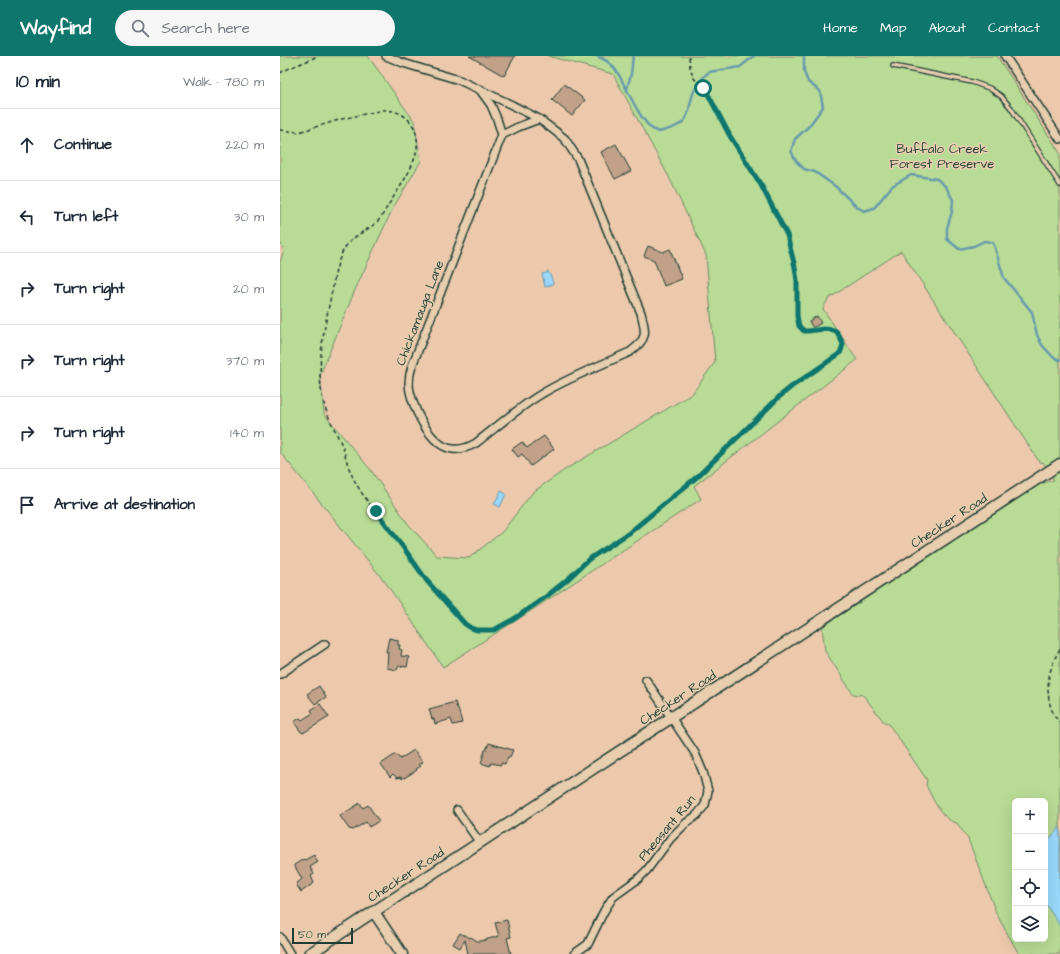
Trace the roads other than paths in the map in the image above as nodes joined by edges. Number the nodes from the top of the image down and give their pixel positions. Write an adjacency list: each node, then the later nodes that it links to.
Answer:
1 (386, 56): 4 (street, Chickamauga Lane)
2 (1005, 56): 7 (street)
3 (893, 66): 8 (lane)
4 (480, 90): 5 (street, Chickamauga Lane); 6 (street, Chickamauga Lane)
5 (539, 119): 6 (street); 6 (street, Chickamauga Lane)
6 (502, 135)
7 (1060, 139)
8 (1060, 185)
9 (1060, 464): 13 (street, Checker Road)
10 (325, 644): 11 (street)
11 (280, 674)
12 (646, 680): 13 (street, Pheasant Run)
13 (671, 718): 15 (street, Checker Road); 21 (street, Pheasant Run)
14 (457, 810): 15 (street)
15 (480, 843): 16 (street, Checker Road)
16 (374, 912): 19 (street, Checker Road); 20 (street)
17 (280, 937): 18 (street)
18 (290, 954)
19 (310, 954)
20 (402, 954)
21 (574, 954)

